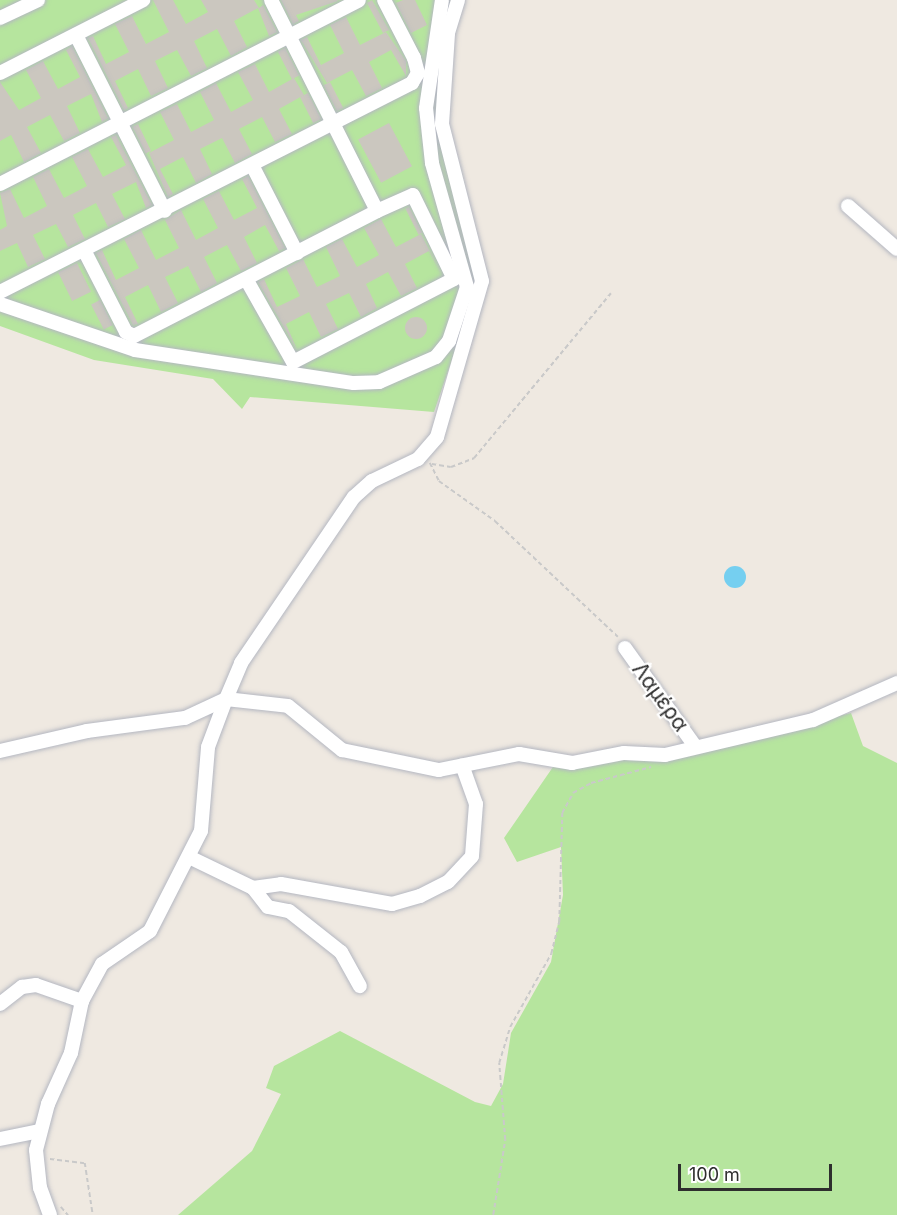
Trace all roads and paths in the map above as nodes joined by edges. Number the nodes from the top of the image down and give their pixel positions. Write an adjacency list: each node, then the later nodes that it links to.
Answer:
1 (38, 0): 8 (street)
2 (143, 0): 9 (street)
3 (271, 0): 10 (street)
4 (359, 0): 10 (street)
5 (384, 0): 13 (street)
6 (442, 0): 25 (street)
7 (458, 0): 26 (street)
8 (0, 18)
9 (76, 35): 11 (street); 12 (street)
10 (289, 36): 12 (street); 13 (street)
11 (0, 73)
12 (120, 123): 15 (street); 17 (street)
13 (333, 124): 14 (street); 18 (street)
14 (252, 165): 17 (street); 21 (street)
15 (0, 184)
16 (848, 206): 19 (street)
17 (165, 211): 20 (street)
18 (376, 212): 21 (street); 22 (street)
19 (897, 249)
20 (85, 252): 22 (street); 23 (street)
21 (297, 253): 22 (street)
22 (246, 279)
23 (0, 292)
24 (611, 293): 26 (path)
25 (0, 304)
26 (426, 460): 27 (path); 29 (street)
27 (625, 648): 30 (street, Λαμέρα)
28 (897, 683): 30 (street)
29 (226, 699): 31 (street); 32 (street); 34 (street)
30 (695, 746): 32 (street)
31 (0, 751)
32 (462, 765): 35 (street)
33 (662, 767): 45 (path)
34 (189, 857): 35 (street); 37 (street)
35 (253, 888): 36 (street)
36 (360, 986)
37 (82, 1001): 38 (street); 39 (street)
38 (0, 1004)
39 (40, 1131): 40 (street); 42 (street)
40 (0, 1139)
41 (46, 1168): 44 (path)
42 (54, 1209): 43 (path)
43 (68, 1215)
44 (93, 1215)
45 (494, 1215)

